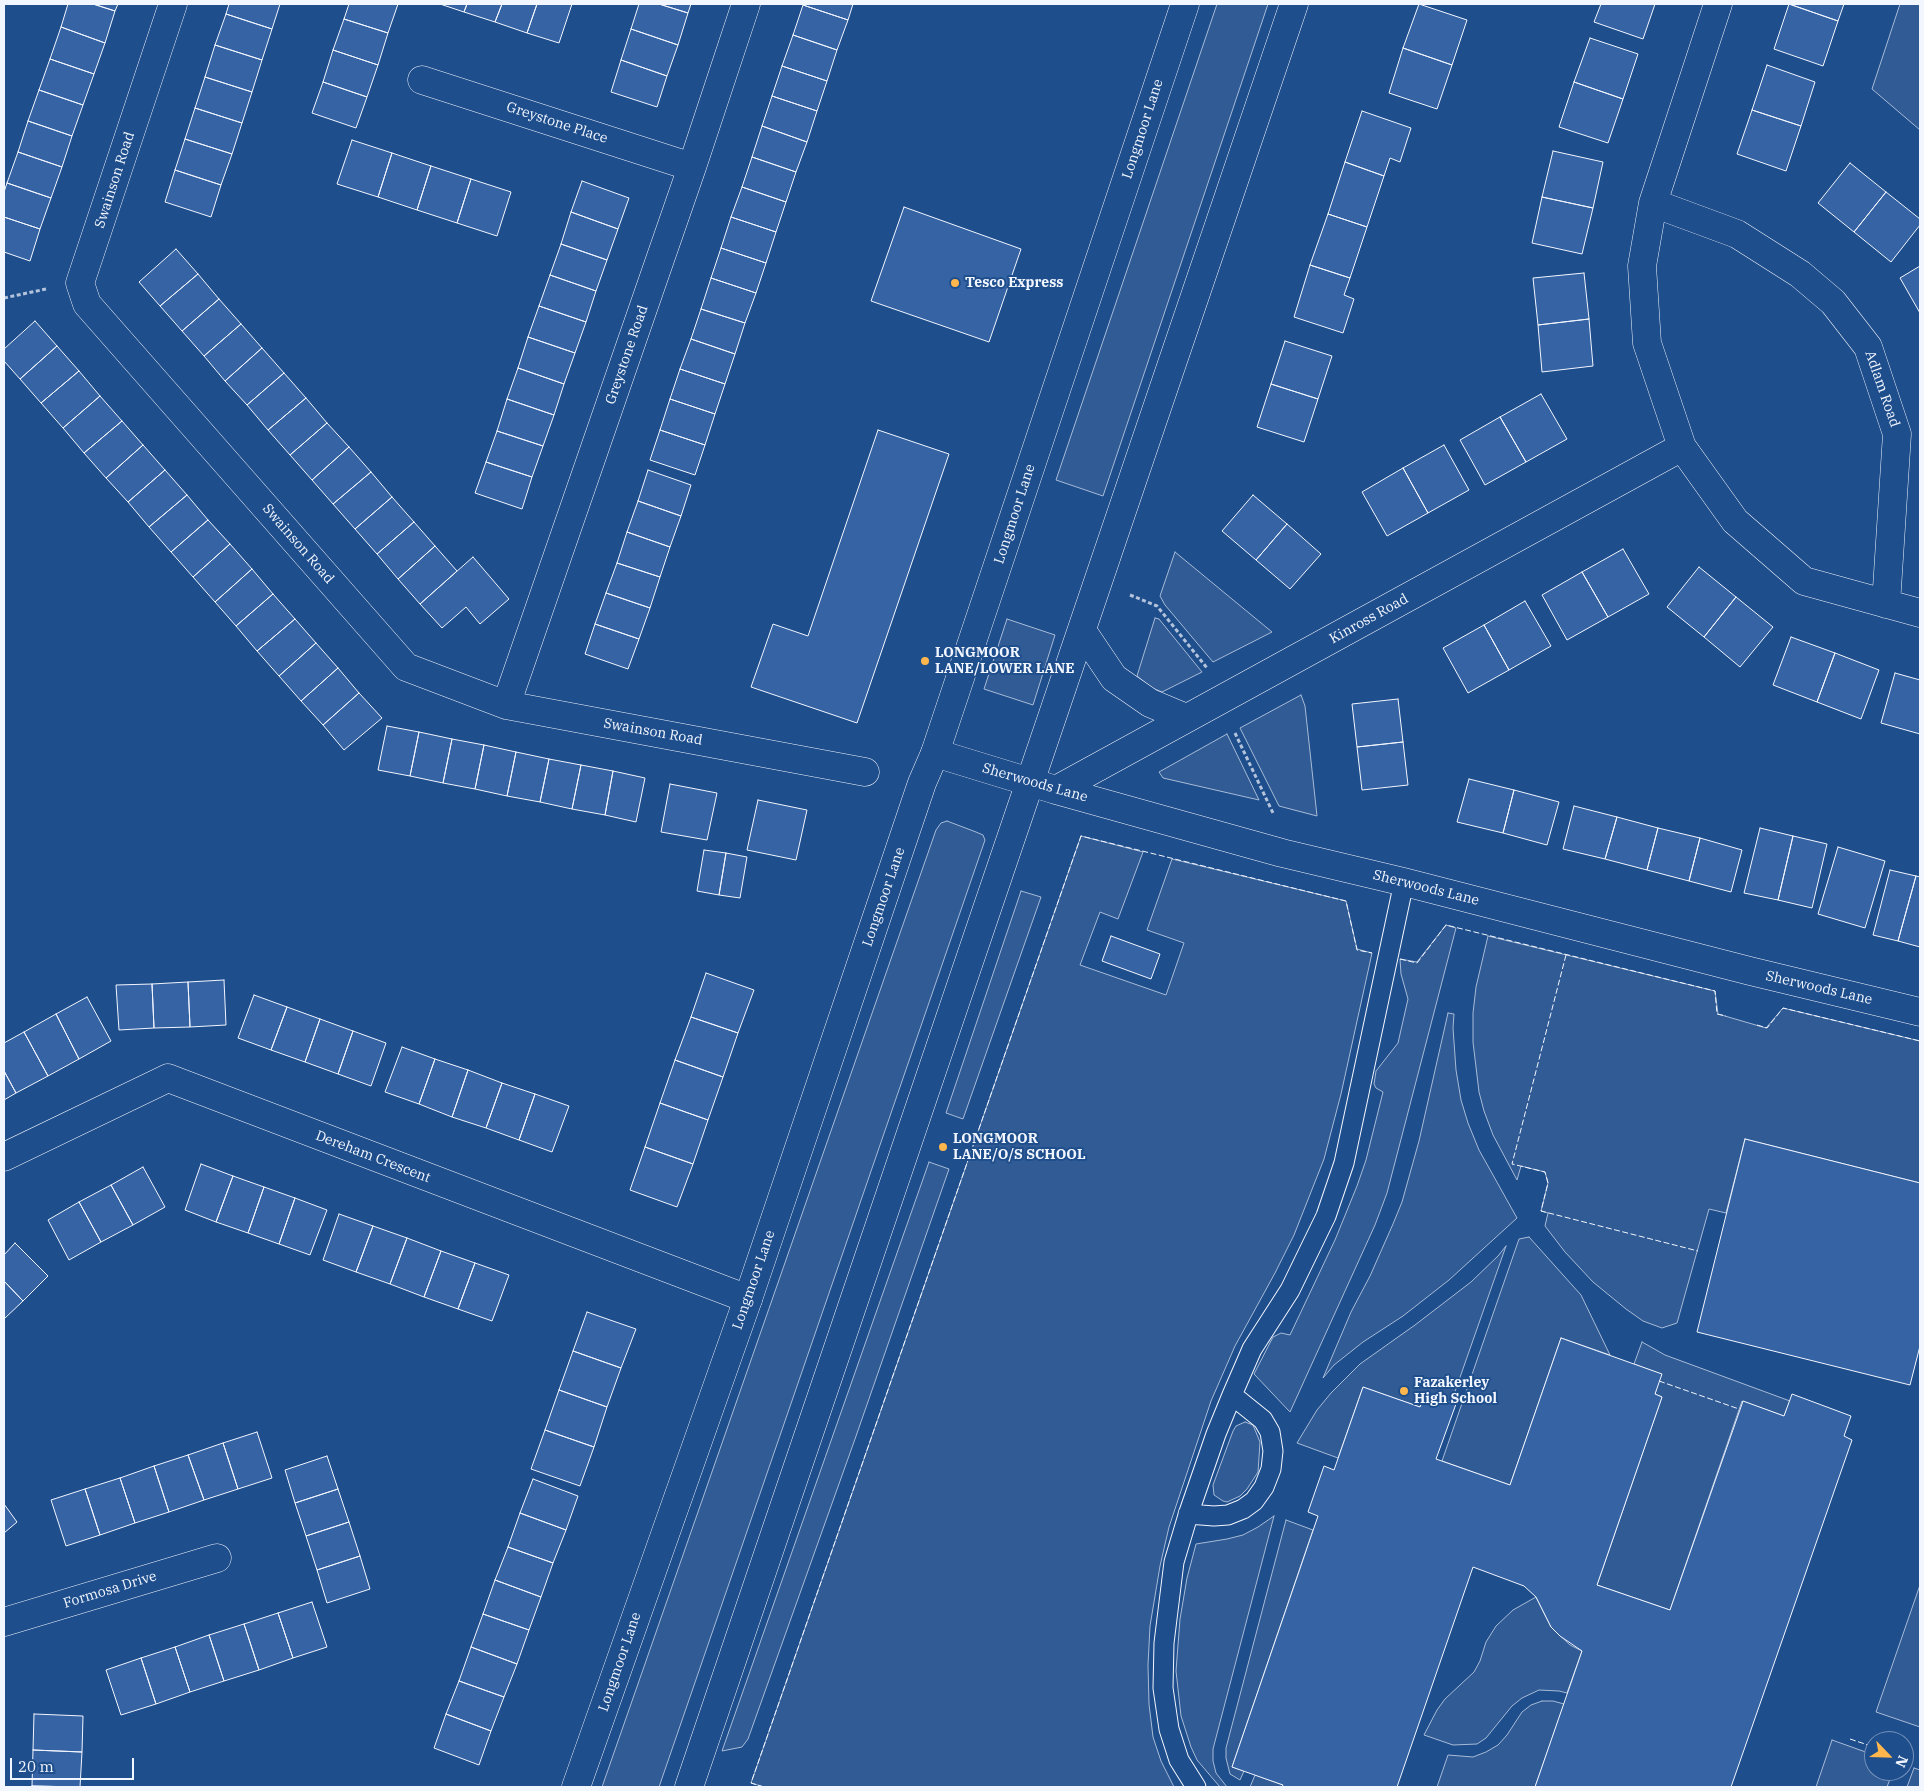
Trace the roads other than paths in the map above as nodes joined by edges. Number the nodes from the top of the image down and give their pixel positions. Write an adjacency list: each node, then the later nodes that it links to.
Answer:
1 (174, 4): 13 (street, Swainson Road)
2 (746, 4): 7 (street, Greystone Road)
3 (1185, 4): 15 (street, Longmoor Lane)
4 (1294, 4): 12 (street)
5 (1718, 4): 8 (street)
6 (422, 80): 7 (street, Greystone Place)
7 (692, 167): 13 (street, Greystone Road)
8 (1653, 204): 9 (street); 10 (street, Adlam Road)
9 (1682, 447): 10 (street); 14 (street, Kinross Road)
10 (1886, 604): 11 (street)
11 (1920, 613)
12 (1082, 632): 14 (street); 17 (street)
13 (506, 705): 16 (street, Swainson Road)
14 (1186, 718): 18 (street, Kinross Road)
15 (935, 753): 17 (street, Sherwoods Lane); 22 (street, Longmoor Lane)
16 (865, 772)
17 (1029, 782): 18 (street, Sherwoods Lane); 28 (street)
18 (1056, 790): 19 (street, Sherwoods Lane)
19 (1404, 882): 20 (street, Sherwoods Lane); 23 (lane)
20 (1920, 1012)
21 (4, 1157): 22 (street, Dereham Crescent)
22 (748, 1299): 27 (street, Longmoor Lane)
23 (1232, 1395): 24 (lane); 24 (lane)
24 (1188, 1514): 29 (lane)
25 (217, 1558): 26 (street, Formosa Drive)
26 (4, 1622)
27 (576, 1787)
28 (689, 1787)
29 (1196, 1787)

